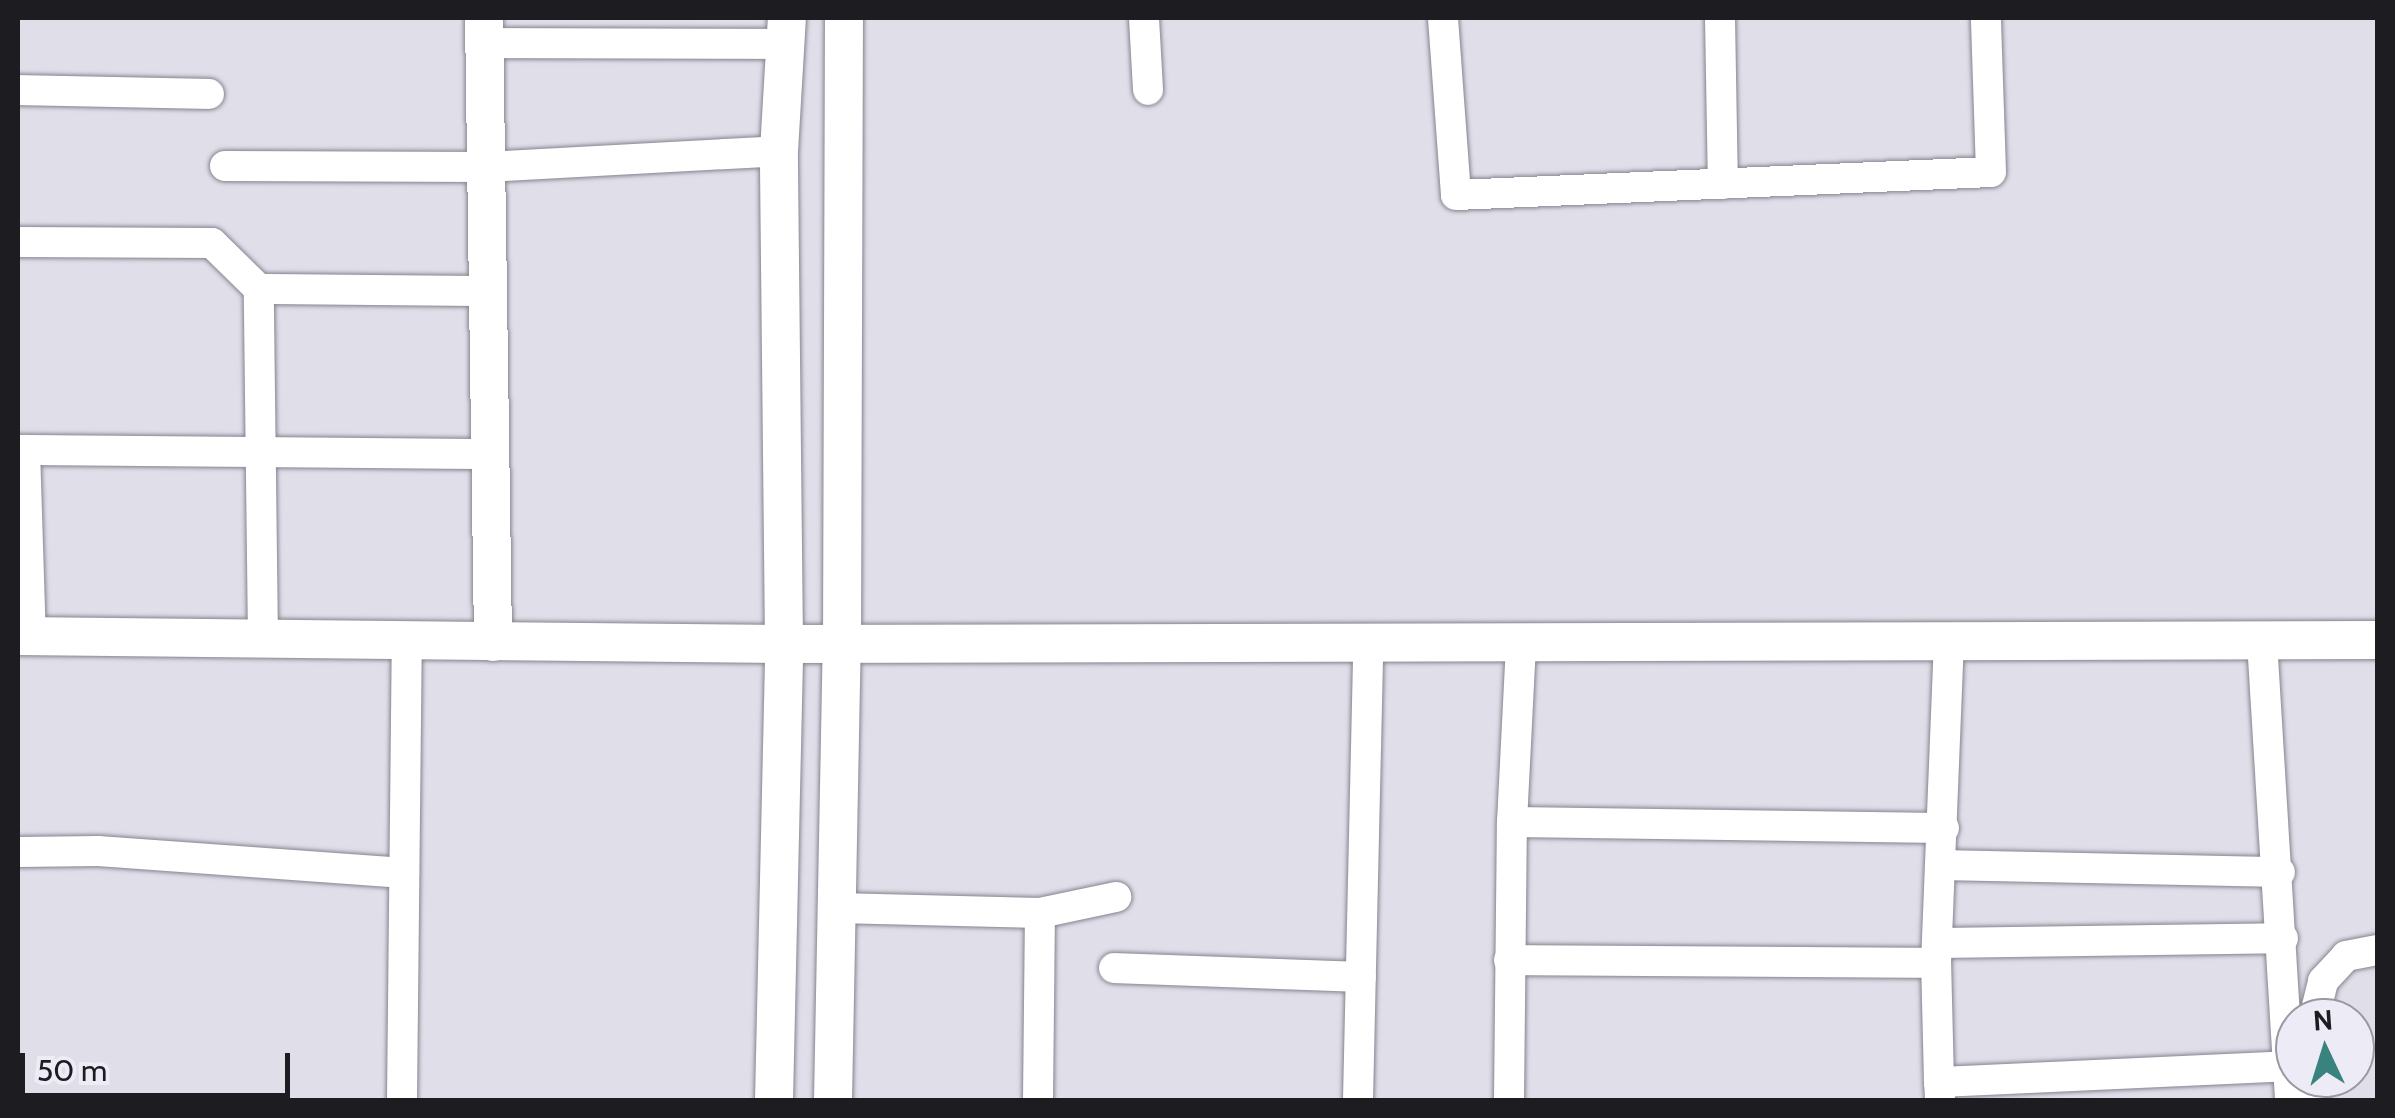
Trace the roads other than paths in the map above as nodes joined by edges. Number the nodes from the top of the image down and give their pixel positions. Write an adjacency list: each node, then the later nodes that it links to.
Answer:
1 (844, 18): 31 (street)
2 (1144, 18): 9 (street)
3 (1443, 18): 14 (street)
4 (1720, 18): 14 (street)
5 (1986, 18): 14 (street)
6 (484, 30): 7 (street); 13 (street)
7 (787, 31): 11 (street)
8 (18, 90): 10 (street)
9 (1148, 90)
10 (209, 94)
11 (778, 151): 13 (street); 30 (street)
12 (225, 166): 13 (street)
13 (486, 167): 17 (street)
14 (1724, 184)
15 (18, 242): 16 (street)
16 (260, 289): 17 (street); 18 (street)
17 (488, 291): 20 (street)
18 (261, 449): 19 (street); 20 (street); 22 (street)
19 (21, 450): 21 (street)
20 (490, 454): 26 (street)
21 (24, 637): 22 (street)
22 (263, 640): 25 (street)
23 (2262, 640): 24 (street); 29 (street); 36 (street)
24 (2378, 640)
25 (407, 641): 26 (street); 37 (street)
26 (493, 642): 30 (street)
27 (1368, 642): 28 (street); 31 (street); 46 (street)
28 (1521, 642): 29 (street); 32 (street)
29 (1949, 642): 33 (street)
30 (784, 644): 31 (street); 52 (street)
31 (842, 644): 39 (street)
32 (1512, 822): 33 (street); 44 (street)
33 (1944, 828): 35 (street)
34 (18, 852): 37 (street)
35 (1942, 865): 36 (street); 43 (street)
36 (2280, 872): 41 (street)
37 (404, 873): 51 (street)
38 (1116, 897): 40 (street)
39 (837, 908): 40 (street); 53 (street)
40 (1040, 913): 54 (street)
41 (2282, 938): 43 (street); 47 (street)
42 (2378, 950): 48 (street)
43 (1936, 953): 44 (street); 50 (street)
44 (1509, 960): 56 (street)
45 (1114, 968): 46 (street)
46 (1361, 977): 55 (street)
47 (2291, 998)
48 (2319, 998)
49 (2275, 1073): 50 (street)
50 (1940, 1091)
51 (402, 1100)
52 (774, 1100)
53 (833, 1100)
54 (1038, 1100)
55 (1358, 1100)
56 (1509, 1100)

